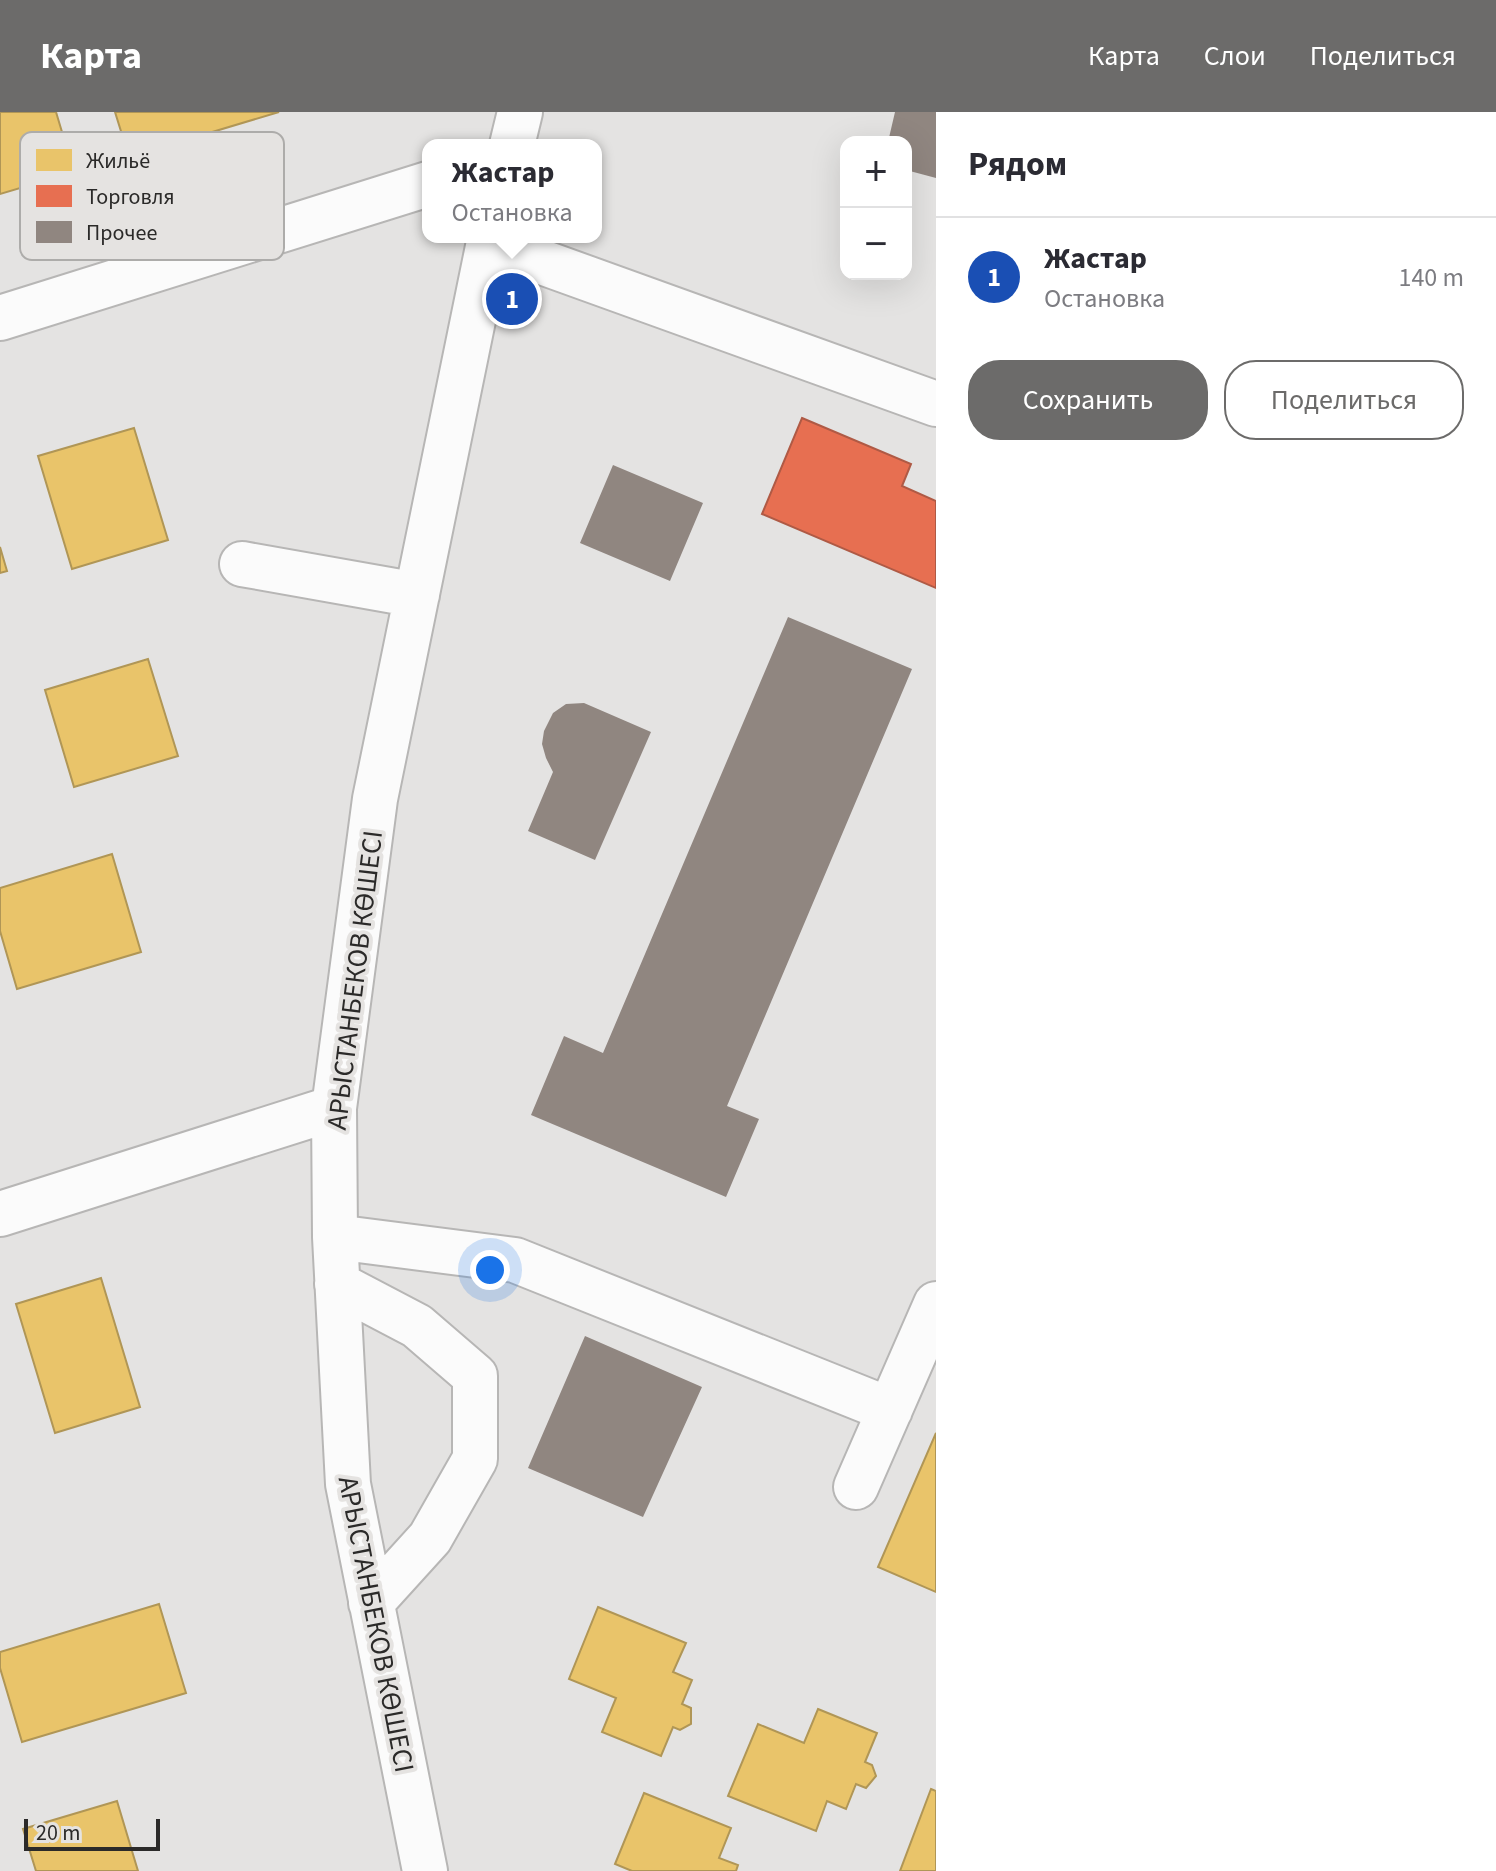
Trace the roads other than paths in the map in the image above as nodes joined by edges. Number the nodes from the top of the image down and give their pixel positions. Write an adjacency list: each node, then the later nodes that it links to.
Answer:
1 (520, 112): 2 (street)
2 (513, 139)
3 (422, 186): 4 (street)
4 (284, 229)
5 (489, 243): 11 (street, АРЫСТАНБЕКОВ КӨШЕСІ)
6 (498, 243): 9 (street)
7 (185, 260): 8 (street)
8 (0, 318)
9 (936, 404)
10 (242, 564): 11 (street)
11 (417, 595): 12 (street, АРЫСТАНБЕКОВ КӨШЕСІ)
12 (334, 1108): 13 (street); 14 (street, АРЫСТАНБЕКОВ КӨШЕСІ)
13 (0, 1214)
14 (335, 1237): 15 (street, АРЫСТАНБЕКОВ КӨШЕСІ); 17 (street)
15 (337, 1284): 19 (street, АРЫСТАНБЕКОВ КӨШЕСІ); 19 (street)
16 (936, 1304): 17 (street)
17 (890, 1410): 18 (street)
18 (856, 1487)
19 (371, 1603): 20 (street, АРЫСТАНБЕКОВ КӨШЕСІ)
20 (425, 1871)

